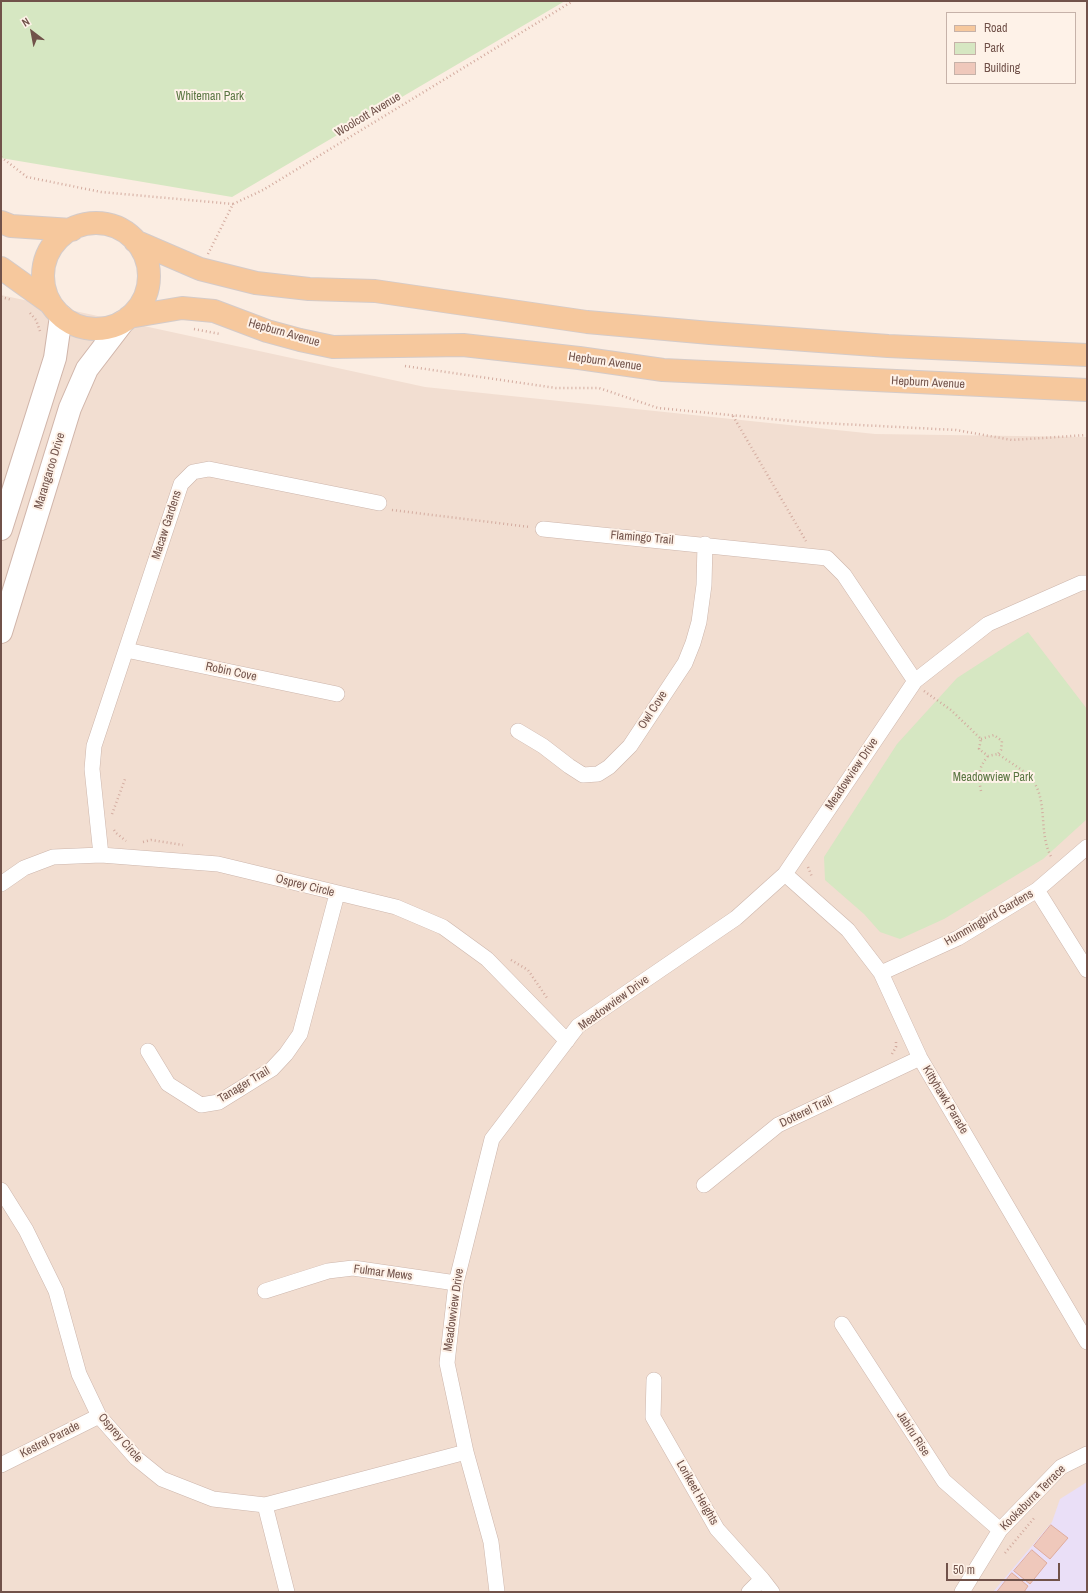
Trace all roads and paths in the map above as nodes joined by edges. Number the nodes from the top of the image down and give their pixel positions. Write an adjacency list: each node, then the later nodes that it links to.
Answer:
1 (573, 1): 3 (path, Woolcott Avenue)
2 (1, 157): 3 (path)
3 (234, 204): 8 (path)
4 (1, 222): 5 (main road)
5 (72, 230): 6 (main road); 9 (main road)
6 (135, 241): 8 (main road); 10 (main road)
7 (1, 268): 9 (main road)
8 (200, 270): 13 (main road)
9 (55, 309): 10 (main road); 19 (main road)
10 (126, 320): 15 (main road, Hepburn Avenue); 24 (main road, Marangaroo Drive)
11 (187, 328): 12 (path)
12 (223, 335)
13 (1087, 355)
14 (402, 365): 16 (path)
15 (1087, 390)
16 (733, 416): 17 (path); 22 (path)
17 (1087, 435)
18 (379, 503): 20 (path); 25 (street, Macaw Gardens)
19 (1, 529)
20 (543, 529): 21 (street, Flamingo Trail)
21 (705, 544): 22 (street, Flamingo Trail); 30 (street, Owl Cove)
22 (815, 556): 26 (street, Flamingo Trail)
23 (1087, 583): 26 (street, Meadowview Drive)
24 (1, 632)
25 (126, 650): 28 (street, Robin Cove); 42 (street, Macaw Gardens)
26 (920, 686): 27 (path); 29 (path); 31 (path); 45 (street, Meadowview Drive)
27 (928, 687)
28 (337, 694)
29 (919, 697)
30 (518, 731)
31 (982, 739): 32 (path); 33 (path)
32 (998, 754): 33 (path); 44 (path)
33 (988, 756): 35 (path)
34 (125, 779): 36 (path)
35 (981, 791)
36 (110, 820)
37 (112, 826): 38 (path)
38 (130, 843)
39 (138, 844): 40 (path)
40 (184, 845)
41 (1087, 848): 44 (street, Hummingbird Gardens)
42 (101, 855): 47 (street, Osprey Circle); 49 (street, Osprey Circle)
43 (808, 865): 46 (path)
44 (1060, 871): 48 (street, Hummingbird Gardens)
45 (785, 874): 52 (street, Kittyhawk Parade); 55 (street, Meadowview Drive)
46 (813, 879)
47 (1, 884)
48 (1037, 890): 51 (street); 52 (street, Hummingbird Gardens)
49 (337, 894): 55 (street, Osprey Circle); 56 (street, Tanager Trail)
50 (506, 956): 53 (path)
51 (1087, 970)
52 (881, 973): 57 (street, Kittyhawk Parade)
53 (548, 1000)
54 (896, 1035): 58 (path)
55 (567, 1041): 61 (street, Meadowview Drive)
56 (148, 1051)
57 (920, 1058): 59 (street, Dotterel Trail); 64 (street, Kittyhawk Parade)
58 (888, 1059)
59 (704, 1184)
60 (1, 1190): 66 (street, Osprey Circle)
61 (456, 1283): 62 (street, Fulmar Mews); 67 (street, Meadowview Drive)
62 (265, 1291)
63 (842, 1324): 72 (street, Jabiru Rise)
64 (1087, 1342)
65 (654, 1380): 74 (street, Lorikeet Heights)
66 (99, 1416): 69 (street, Kestrel Parade); 70 (street, Osprey Circle)
67 (466, 1452): 70 (street, Osprey Circle); 76 (street, Meadowview Drive)
68 (1087, 1454): 72 (street, Kookaburra Terrace)
69 (1, 1465)
70 (265, 1505): 75 (street)
71 (1039, 1513): 73 (path)
72 (1000, 1530): 79 (street, Kookaburra Terrace)
73 (1003, 1556)
74 (762, 1579): 77 (street); 78 (street, Lorikeet Heights)
75 (287, 1592)
76 (497, 1592)
77 (749, 1592)
78 (772, 1592)
79 (962, 1592)

